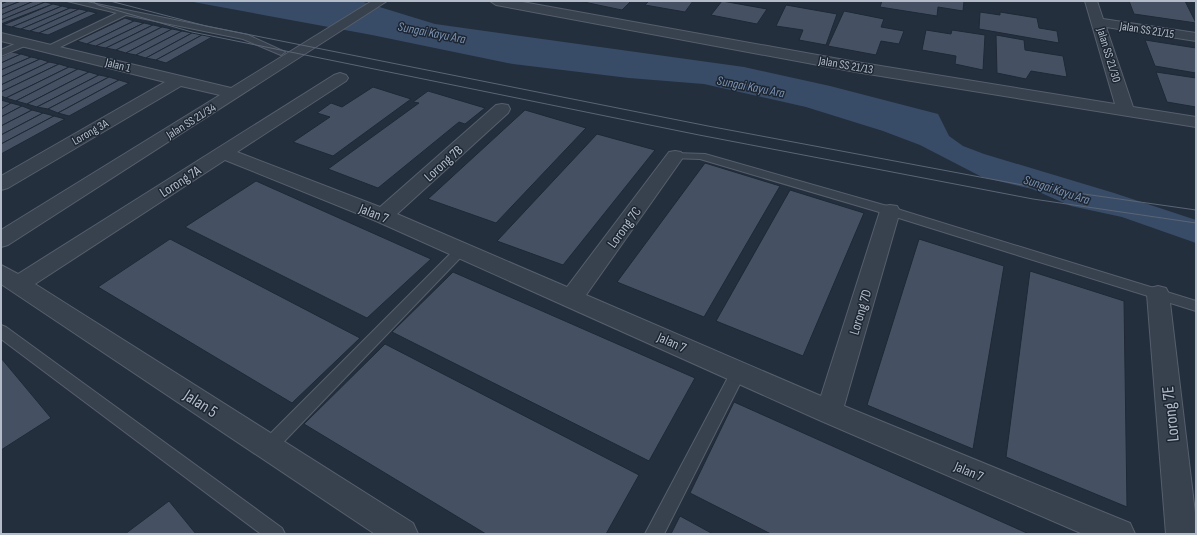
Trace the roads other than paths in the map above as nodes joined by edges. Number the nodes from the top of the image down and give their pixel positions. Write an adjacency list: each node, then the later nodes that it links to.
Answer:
1 (71, 1): 6 (lane)
2 (363, 1): 11 (street, Jalan SS 21/34)
3 (381, 1): 11 (street, Jalan SS 21/34)
4 (496, 1): 18 (street, Jalan SS 21/13)
5 (1091, 1): 7 (street, Jalan SS 21/30)
6 (125, 12): 11 (lane); 12 (lane)
7 (1098, 22): 9 (street, Jalan SS 21/15); 18 (street, Jalan SS 21/30)
8 (1, 37): 10 (street, Jalan 1)
9 (1196, 37)
10 (24, 42): 12 (street, Jalan 1); 13 (lane)
11 (294, 48): 16 (street, Jalan SS 21/34); 16 (street, Jalan SS 21/34)
12 (49, 49): 15 (street, Jalan 1)
13 (1, 52)
14 (340, 78): 20 (street, Lorong 7A)
15 (179, 80): 16 (street, Jalan 1); 22 (street, Lorong 3A)
16 (227, 92): 25 (street, Jalan SS 21/34); 26 (street, Jalan SS 21/34)
17 (502, 109): 24 (street, Lorong 7B)
18 (1125, 109): 19 (street, Jalan SS 21/13)
19 (1196, 122)
20 (222, 153): 24 (street, Jalan 7); 28 (street, Lorong 7A)
21 (675, 156): 23 (lane); 30 (street, Lorong 7C)
22 (2, 183)
23 (890, 211): 29 (lane); 34 (street, Lorong 7D)
24 (383, 216): 27 (street, Jalan 7)
25 (1, 222)
26 (1, 240)
27 (461, 250): 30 (street, Jalan 7); 35 (lane)
28 (10, 279): 35 (street, Jalan 5)
29 (1158, 294): 31 (lane); 40 (street, Lorong 7E)
30 (572, 298): 33 (street, Jalan 7)
31 (1196, 306)
32 (1, 331): 36 (lane)
33 (738, 372): 34 (street, Jalan 7); 38 (lane)
34 (829, 412): 39 (street, Jalan 7)
35 (268, 447): 37 (street, Jalan 5)
36 (276, 534)
37 (402, 534)
38 (654, 534)
39 (1119, 534)
40 (1182, 534)

